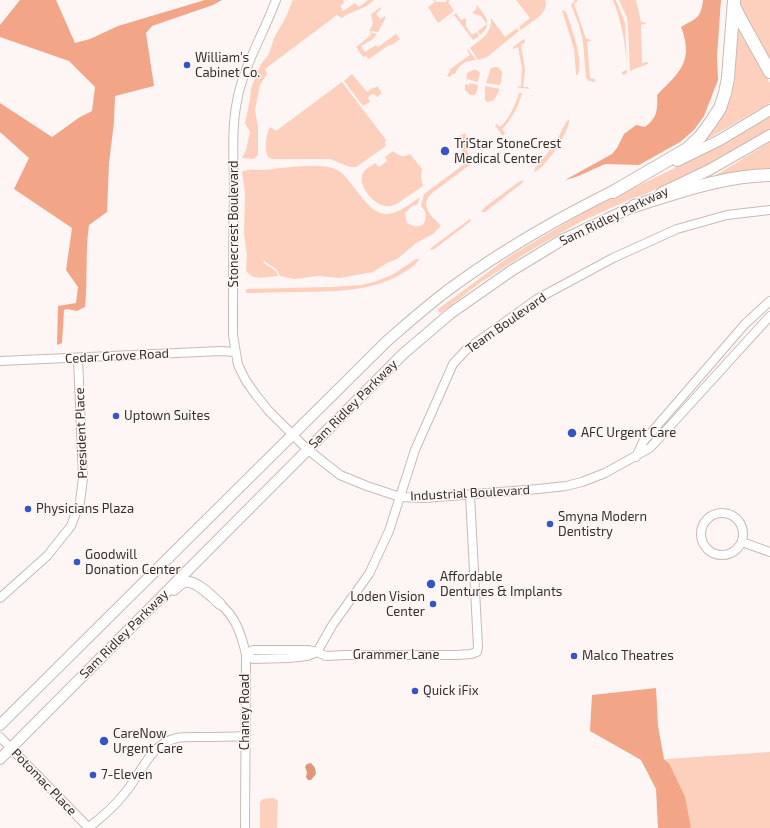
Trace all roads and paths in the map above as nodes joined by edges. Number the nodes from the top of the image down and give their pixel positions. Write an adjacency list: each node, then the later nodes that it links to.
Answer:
1 (276, 0): 12 (street, Stonecrest Boulevard)
2 (734, 2): 3 (highway); 7 (highway)
3 (770, 72)
4 (770, 110): 7 (main road, Sam Ridley Parkway)
5 (770, 134): 8 (main road, Sam Ridley Parkway)
6 (770, 175): 8 (highway)
7 (613, 192): 15 (main road, Sam Ridley Parkway)
8 (634, 206): 16 (main road, Sam Ridley Parkway)
9 (770, 210): 19 (street, Team Boulevard)
10 (770, 301): 17 (street)
11 (770, 316): 17 (street, Industrial Boulevard)
12 (235, 352): 13 (street, Cedar Grove Road); 15 (street, Stonecrest Boulevard)
13 (78, 358): 14 (street, Cedar Grove Road); 22 (street, President Place)
14 (0, 361)
15 (292, 435): 16 (street, Industrial Boulevard); 31 (main road, Sam Ridley Parkway)
16 (308, 449): 19 (street, Industrial Boulevard); 24 (main road, Sam Ridley Parkway)
17 (636, 457): 18 (street, Industrial Boulevard)
18 (470, 495): 19 (street, Industrial Boulevard); 28 (street, Grammer Lane)
19 (400, 497): 26 (street, Team Boulevard)
20 (742, 542): 20 (street); 21 (street)
21 (770, 552)
22 (0, 598)
23 (220, 604): 24 (main road); 27 (street, Chaney Road)
24 (110, 648): 34 (main road, Sam Ridley Parkway)
25 (274, 650): 26 (street); 27 (street); 30 (street)
26 (317, 652): 28 (street, Grammer Lane); 29 (street)
27 (246, 654): 30 (street); 32 (street, Chaney Road)
28 (326, 656): 29 (street)
29 (289, 658): 30 (street)
30 (274, 659)
31 (0, 725)
32 (245, 736): 36 (street); 37 (street, Chaney Road)
33 (0, 737): 34 (street, Potomac Place)
34 (11, 748): 35 (main road, Sam Ridley Parkway); 36 (street, Potomac Place)
35 (0, 759)
36 (88, 828)
37 (245, 828)

